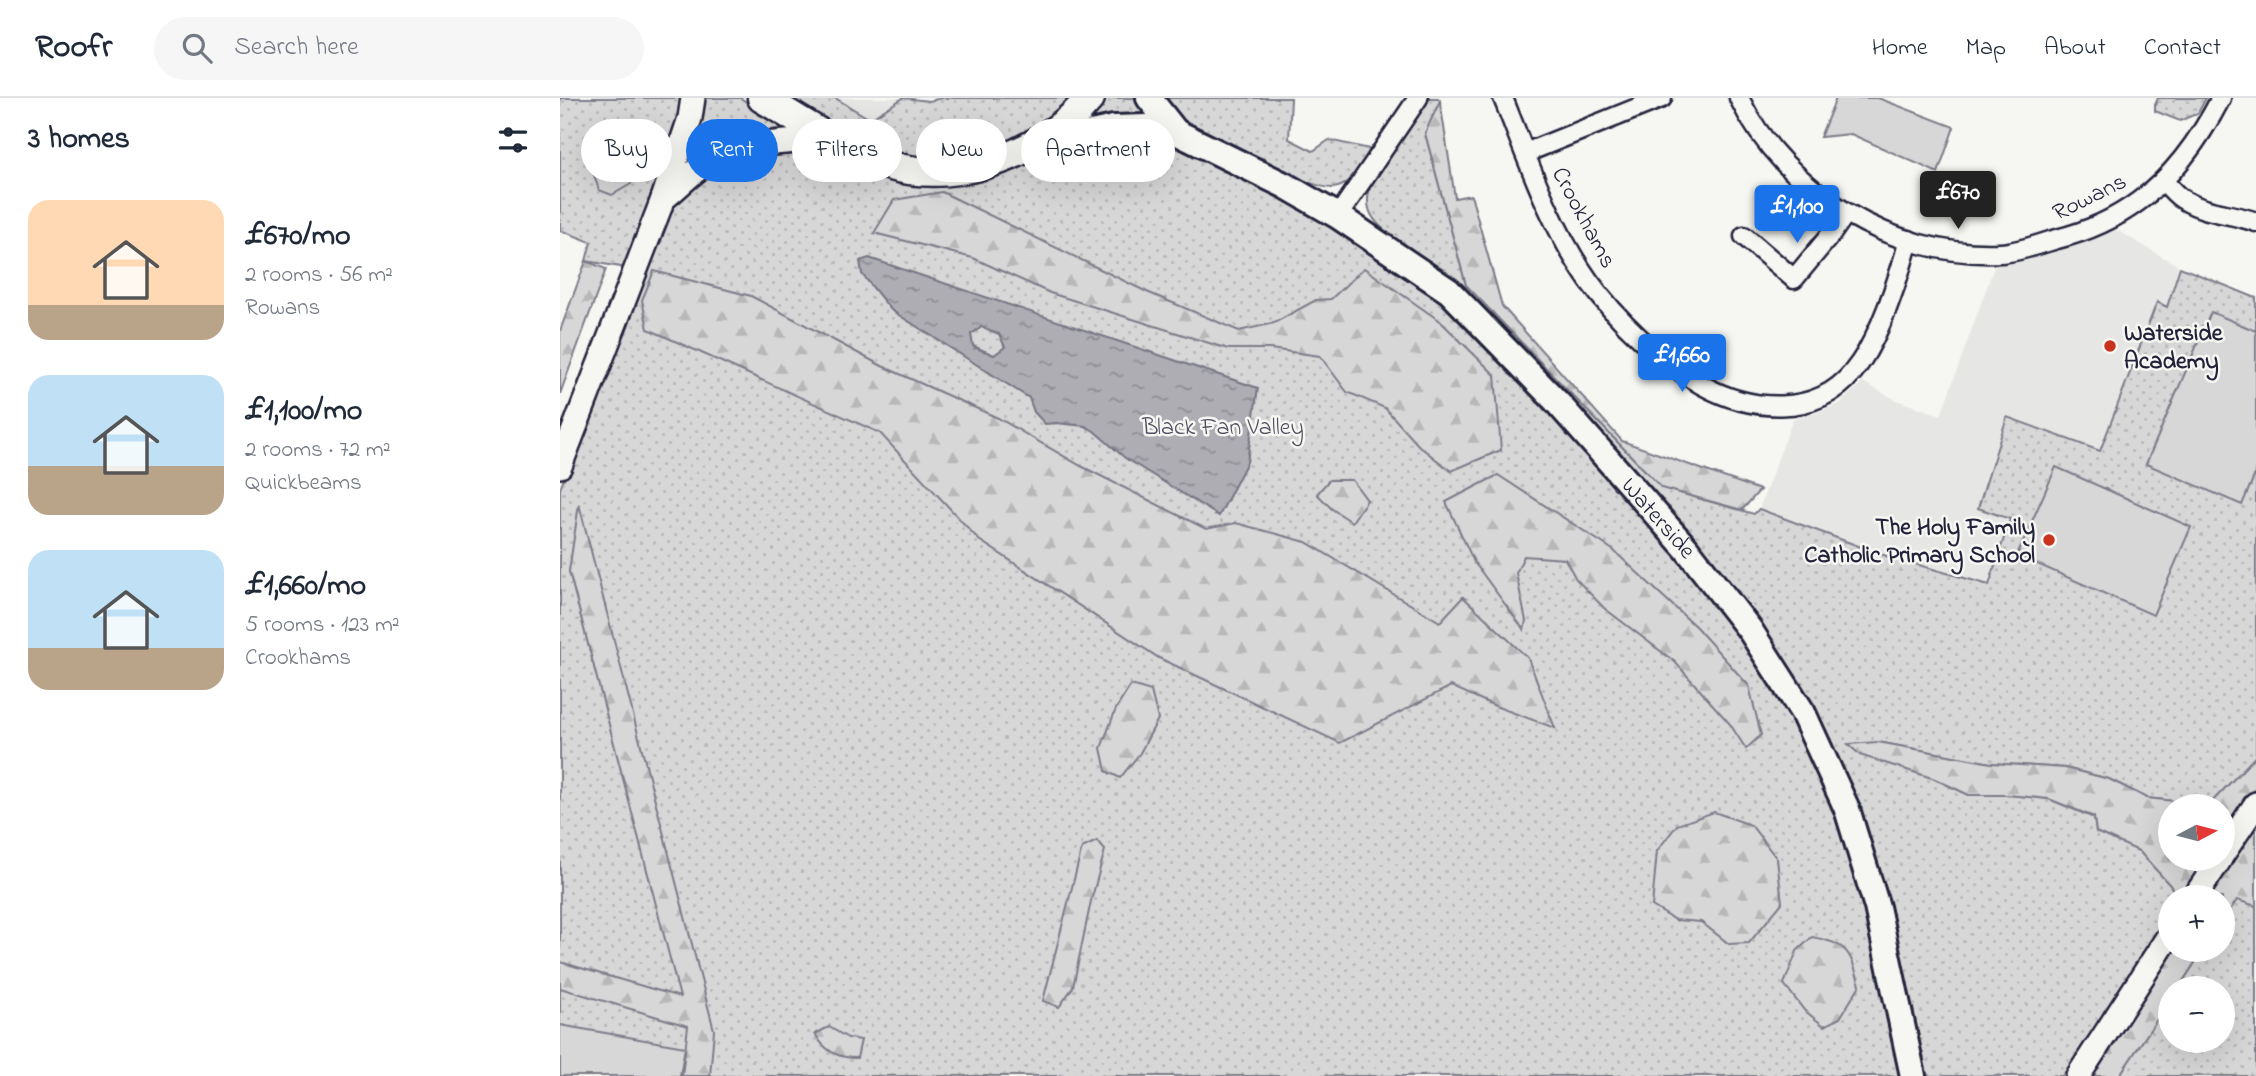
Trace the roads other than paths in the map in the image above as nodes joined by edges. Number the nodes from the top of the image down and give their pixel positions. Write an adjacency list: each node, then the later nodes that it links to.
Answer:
1 (693, 98): 19 (street)
2 (762, 98): 11 (main road)
3 (1090, 98): 12 (main road)
4 (1149, 98): 13 (main road, Waterside)
5 (1418, 98): 21 (street)
6 (1503, 98): 16 (street, Crookhams)
7 (1662, 98): 10 (street)
8 (1739, 98): 20 (street, Rowans)
9 (2221, 98): 18 (street, Rowans)
10 (1622, 105): 16 (street)
11 (798, 119)
12 (1068, 119)
13 (1176, 132): 21 (main road, Waterside)
14 (792, 143): 19 (street)
15 (1021, 150): 17 (main road)
16 (1525, 153): 24 (street, Crookhams)
17 (902, 168)
18 (2163, 181): 22 (street); 24 (street, Rowans)
19 (663, 198): 25 (street)
20 (1846, 213): 23 (street); 24 (street, Rowans)
21 (1338, 216): 29 (main road, Waterside)
22 (2256, 222)
23 (1744, 236)
24 (1909, 240)
25 (560, 466)
26 (2256, 804): 27 (street)
27 (2235, 836)
28 (2158, 953): 30 (street)
29 (1913, 1076)
30 (2078, 1076)

